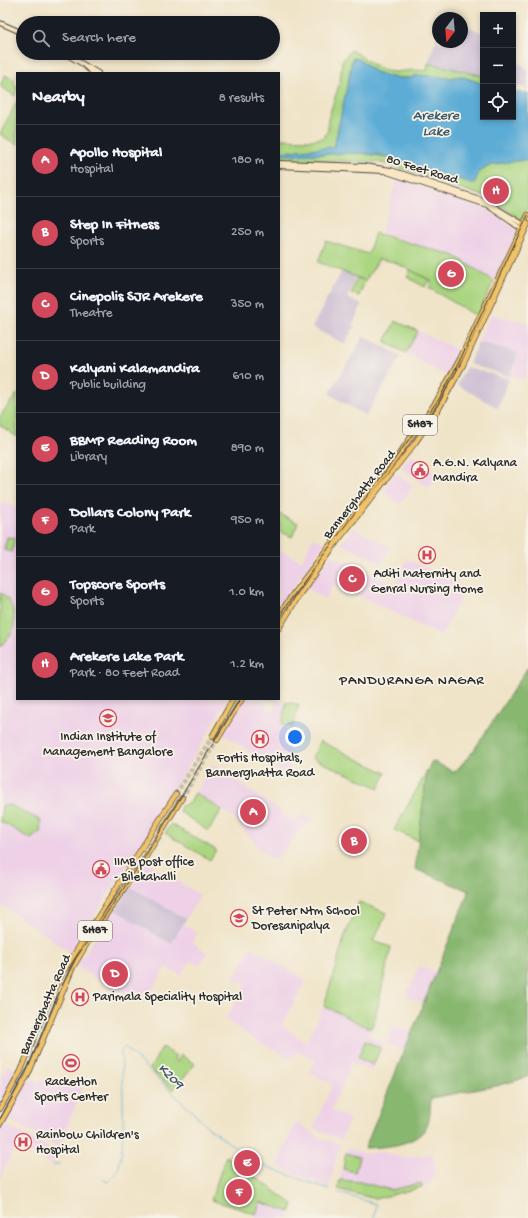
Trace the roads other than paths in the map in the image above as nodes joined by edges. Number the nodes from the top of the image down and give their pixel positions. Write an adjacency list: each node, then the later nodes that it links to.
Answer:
1 (0, 23): 2 (main road)
2 (16, 29)
3 (76, 60): 4 (main road)
4 (81, 63): 5 (main road); 6 (main road)
5 (92, 72)
6 (96, 72)
7 (280, 164): 9 (main road, 80 Feet Road)
8 (528, 215): 9 (main road, Bannerghatta Road / SH87)
9 (525, 227): 10 (main road, Bannerghatta Road / SH87); 11 (main road, Bannerghatta Road / SH87)
10 (280, 613)
11 (280, 626)
12 (232, 700): 14 (main road)
13 (241, 700): 15 (main road)
14 (212, 737)
15 (217, 740)
16 (176, 794): 18 (main road, Bannerghatta Road / SH87)
17 (182, 798): 19 (main road, Bannerghatta Road / SH87)
18 (0, 1109)
19 (0, 1124)

